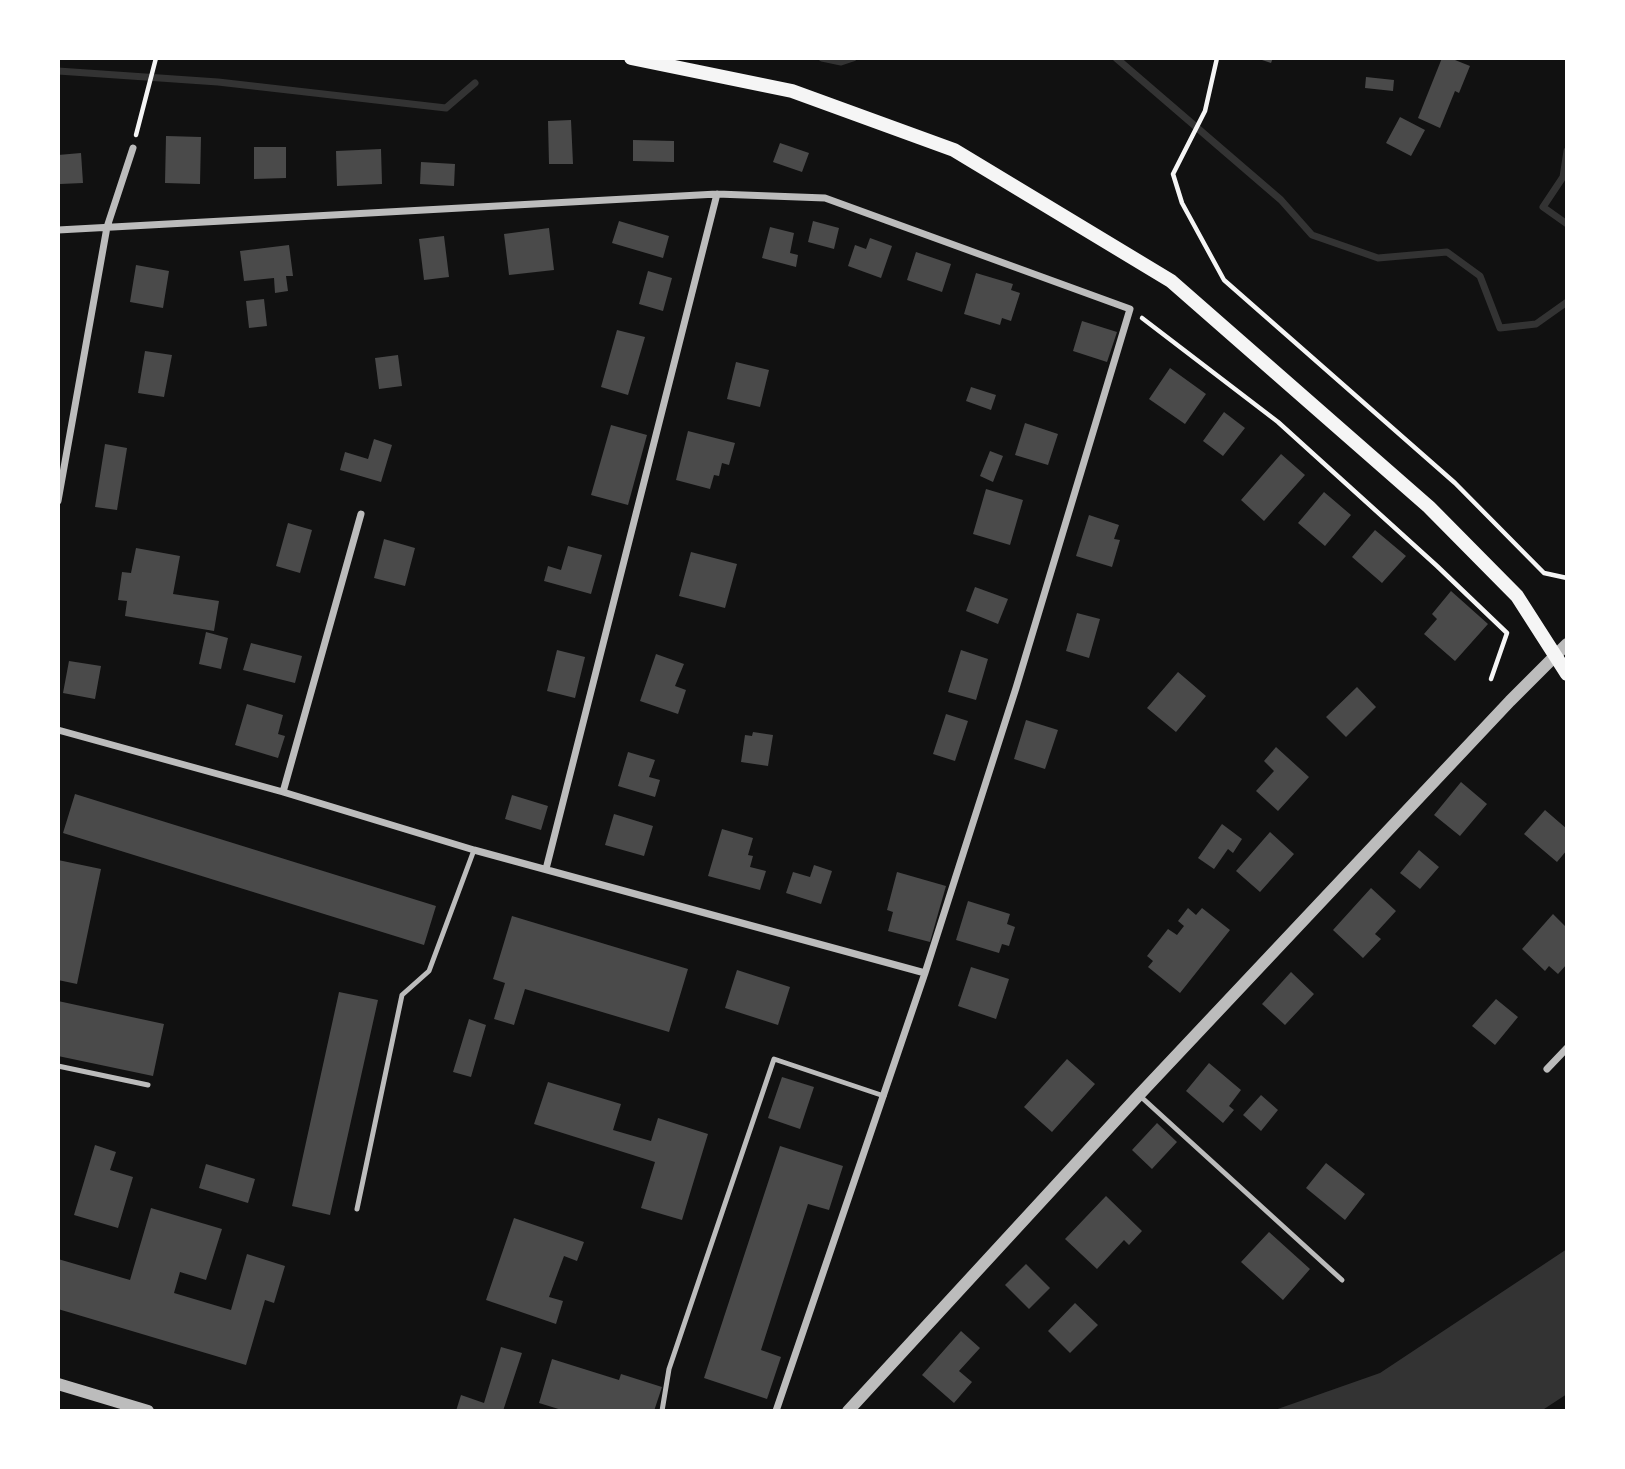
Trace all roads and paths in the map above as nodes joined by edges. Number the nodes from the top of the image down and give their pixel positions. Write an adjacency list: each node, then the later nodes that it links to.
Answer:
1 (156, 58): 4 (path)
2 (631, 58): 13 (main road)
3 (1217, 58): 11 (path)
4 (133, 148): 6 (street)
5 (717, 194): 6 (street); 8 (street); 19 (street)
6 (107, 227): 7 (street); 9 (street)
7 (58, 230)
8 (1130, 309): 15 (path); 20 (street)
9 (58, 501)
10 (361, 514): 17 (street)
11 (1567, 578)
12 (1567, 644): 13 (street)
13 (1556, 655): 14 (main road); 25 (street)
14 (1567, 674)
15 (1491, 679)
16 (58, 730): 17 (street)
17 (283, 792): 18 (street)
18 (474, 850): 19 (street); 27 (lane)
19 (546, 869): 20 (street)
20 (925, 973): 26 (street)
21 (1567, 1048): 23 (street)
22 (58, 1066): 24 (lane)
23 (1547, 1069)
24 (149, 1085)
25 (1139, 1095): 28 (lane); 33 (street)
26 (884, 1096): 31 (lane); 32 (street)
27 (357, 1209)
28 (1342, 1280)
29 (58, 1384): 30 (street)
30 (148, 1411)
31 (662, 1411)
32 (776, 1411)
33 (848, 1411)

